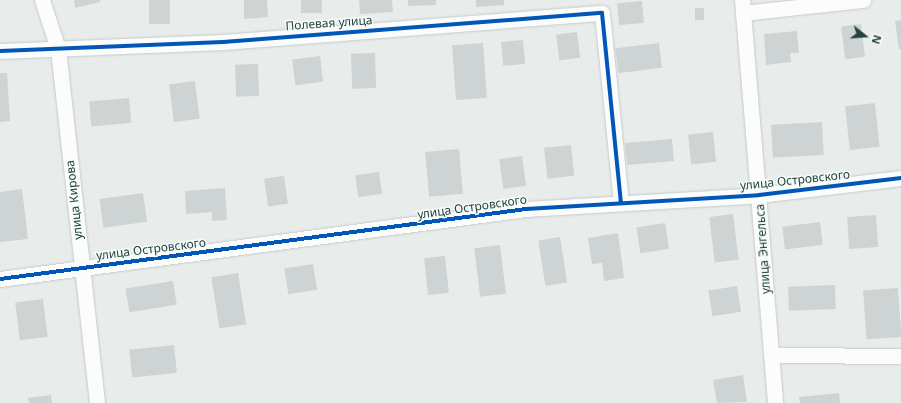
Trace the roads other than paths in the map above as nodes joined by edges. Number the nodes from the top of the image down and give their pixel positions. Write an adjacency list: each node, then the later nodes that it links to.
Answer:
1 (42, 0): 4 (street, улица Кирова)
2 (863, 0): 3 (street)
3 (742, 6): 7 (street, улица Энгельса)
4 (58, 49): 5 (street, Полевая улица); 8 (street, Полевая улица); 9 (street, улица Кирова)
5 (0, 51)
6 (901, 178): 7 (street, улица Островского)
7 (759, 194): 8 (street, улица Островского); 11 (street, улица Энгельса)
8 (621, 203): 9 (street, улица Островского)
9 (81, 268): 10 (street, улица Островского); 13 (street, улица Кирова)
10 (0, 279)
11 (771, 355): 12 (street); 14 (street, улица Энгельса)
12 (901, 356)
13 (97, 403)
14 (775, 403)

